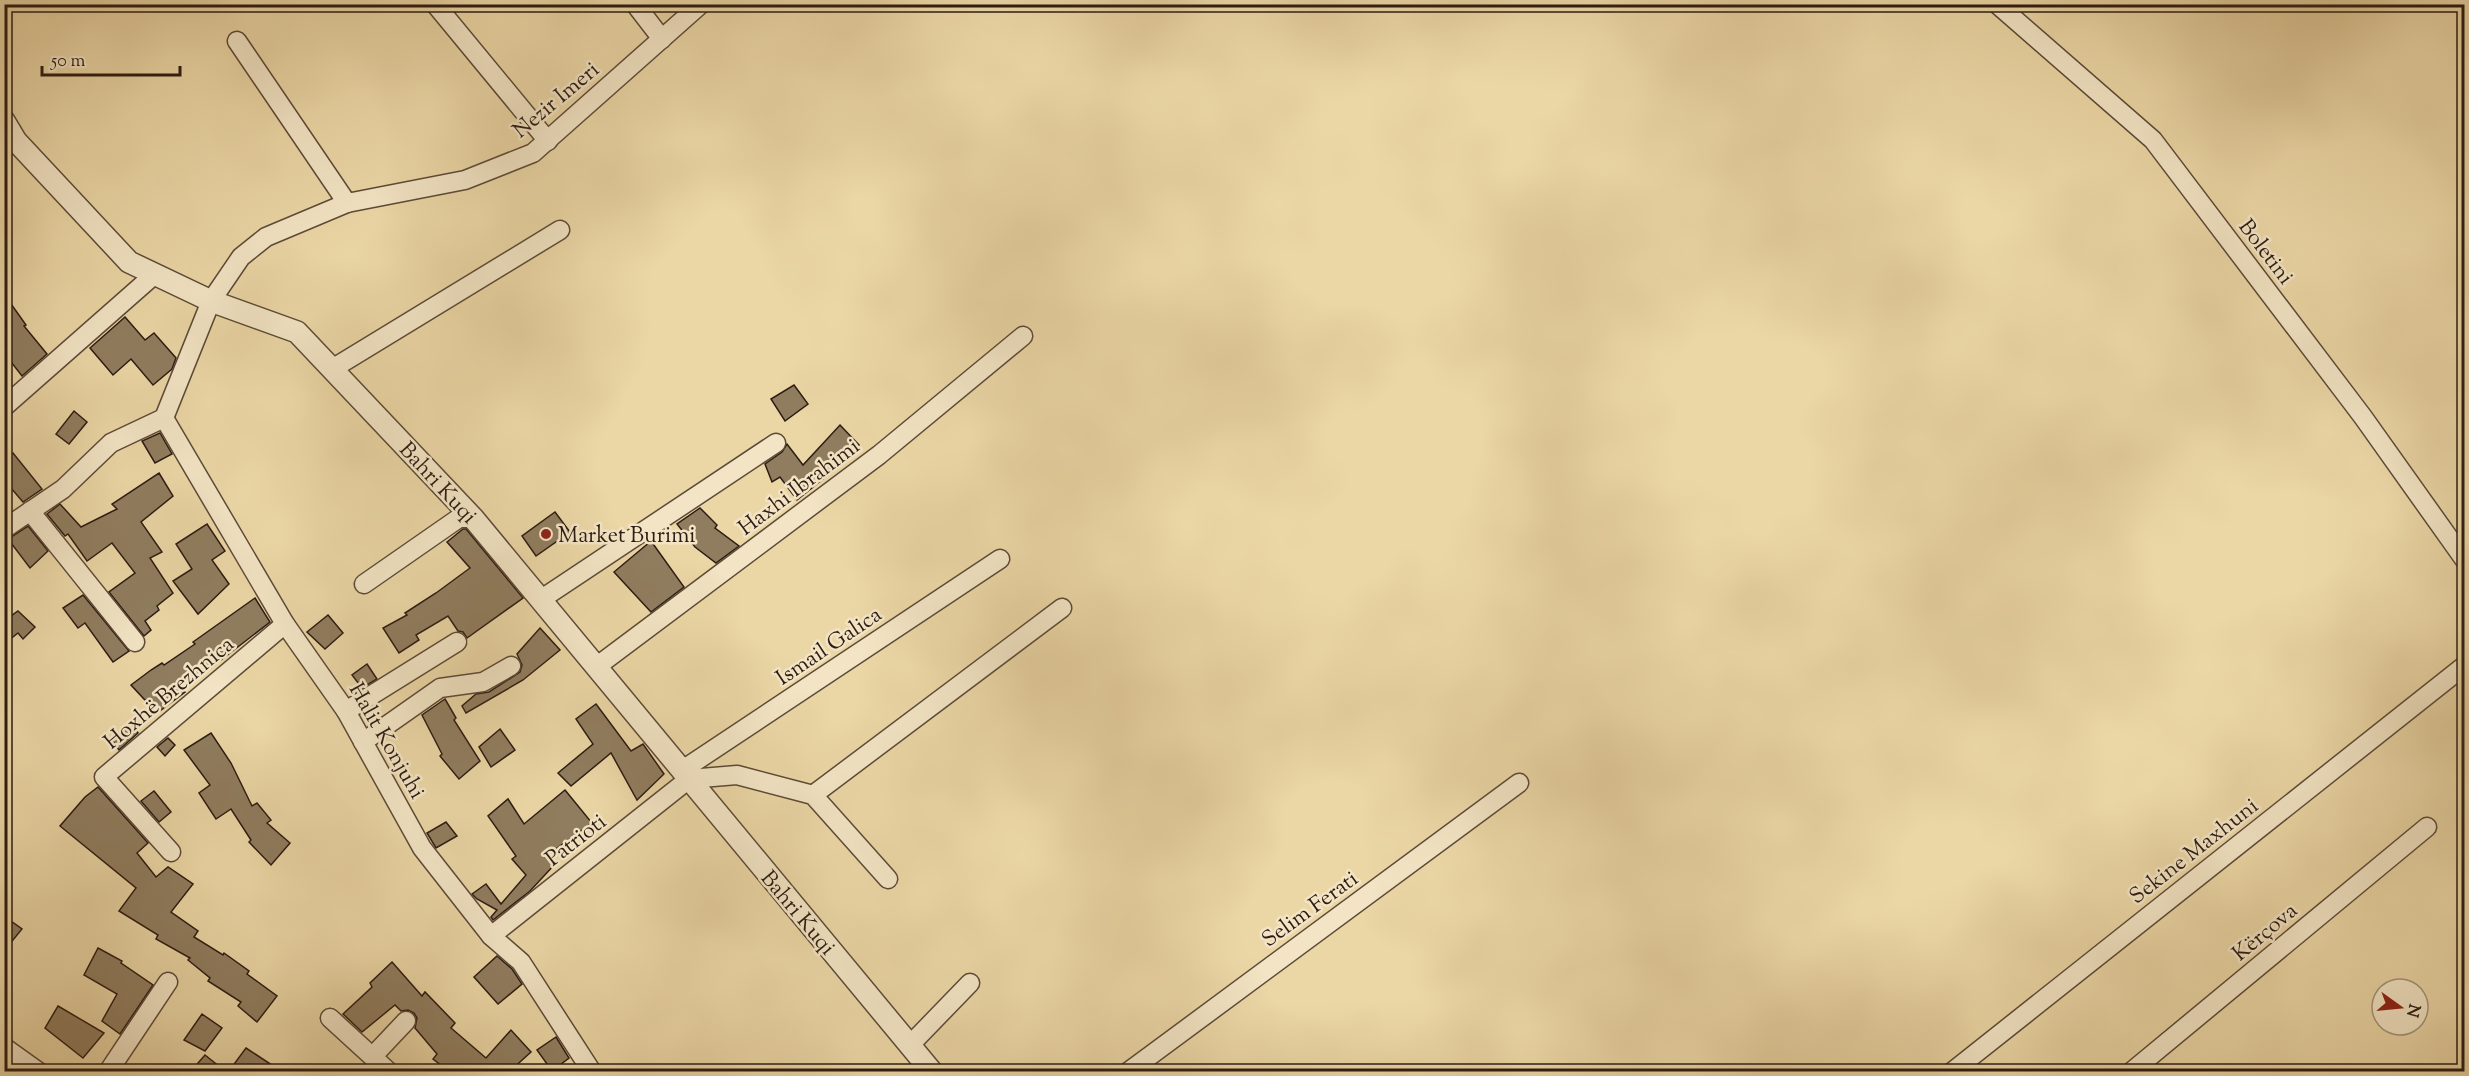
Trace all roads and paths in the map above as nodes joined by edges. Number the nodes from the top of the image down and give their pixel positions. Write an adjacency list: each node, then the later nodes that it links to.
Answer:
1 (435, 4): 8 (street)
2 (635, 4): 5 (street)
3 (701, 4): 5 (street, Nezir Imeri)
4 (1998, 4): 22 (street, Boletini)
5 (662, 39): 8 (street, Nezir Imeri)
6 (237, 42): 9 (street)
7 (4, 121): 11 (street, Bahri Kuqi)
8 (548, 141): 9 (street, Nezir Imeri)
9 (347, 203): 12 (street, Nezir Imeri)
10 (560, 230): 14 (street)
11 (155, 274): 12 (street, Bahri Kuqi); 15 (street)
12 (211, 301): 14 (street, Bahri Kuqi); 16 (street, Nezir Imeri)
13 (1023, 336): 30 (street, Haxhi Ibrahimi)
14 (332, 369): 19 (street, Bahri Kuqi)
15 (9, 403)
16 (164, 418): 18 (street); 26 (street, Halit Konjuhi)
17 (776, 443): 24 (street)
18 (30, 511): 20 (street); 27 (street)
19 (473, 518): 23 (street); 24 (street, Bahri Kuqi)
20 (4, 529)
21 (1000, 559): 34 (street, Ismail Galica)
22 (2464, 559)
23 (364, 585)
24 (540, 600): 30 (street, Bahri Kuqi)
25 (1062, 608): 36 (street)
26 (285, 624): 32 (street, Halit Konjuhi); 38 (street, Hoxhë Brezhnica)
27 (135, 642)
28 (457, 642): 32 (street)
29 (511, 666): 33 (street)
30 (596, 666): 34 (street, Bahri Kuqi)
31 (2464, 666): 54 (street, Sekine Maxhuni)
32 (346, 711): 33 (street, Halit Konjuhi)
33 (363, 742): 40 (street, Halit Konjuhi)
34 (685, 775): 36 (street); 40 (street, Patrioti); 45 (street, Bahri Kuqi)
35 (1519, 783): 53 (street, Selim Ferati)
36 (813, 795): 39 (street)
37 (2427, 826): 55 (street, Kërçova)
38 (171, 852)
39 (888, 879)
40 (491, 936): 51 (street, Halit Konjuhi)
41 (168, 982): 49 (street)
42 (970, 983): 45 (street)
43 (330, 1018): 47 (street)
44 (406, 1021): 47 (street)
45 (910, 1045): 52 (street, Bahri Kuqi)
46 (4, 1047): 48 (street)
47 (373, 1056): 50 (street)
48 (39, 1071)
49 (108, 1071)
50 (389, 1071)
51 (592, 1071)
52 (932, 1071)
53 (1128, 1071)
54 (1952, 1071)
55 (2131, 1071)

